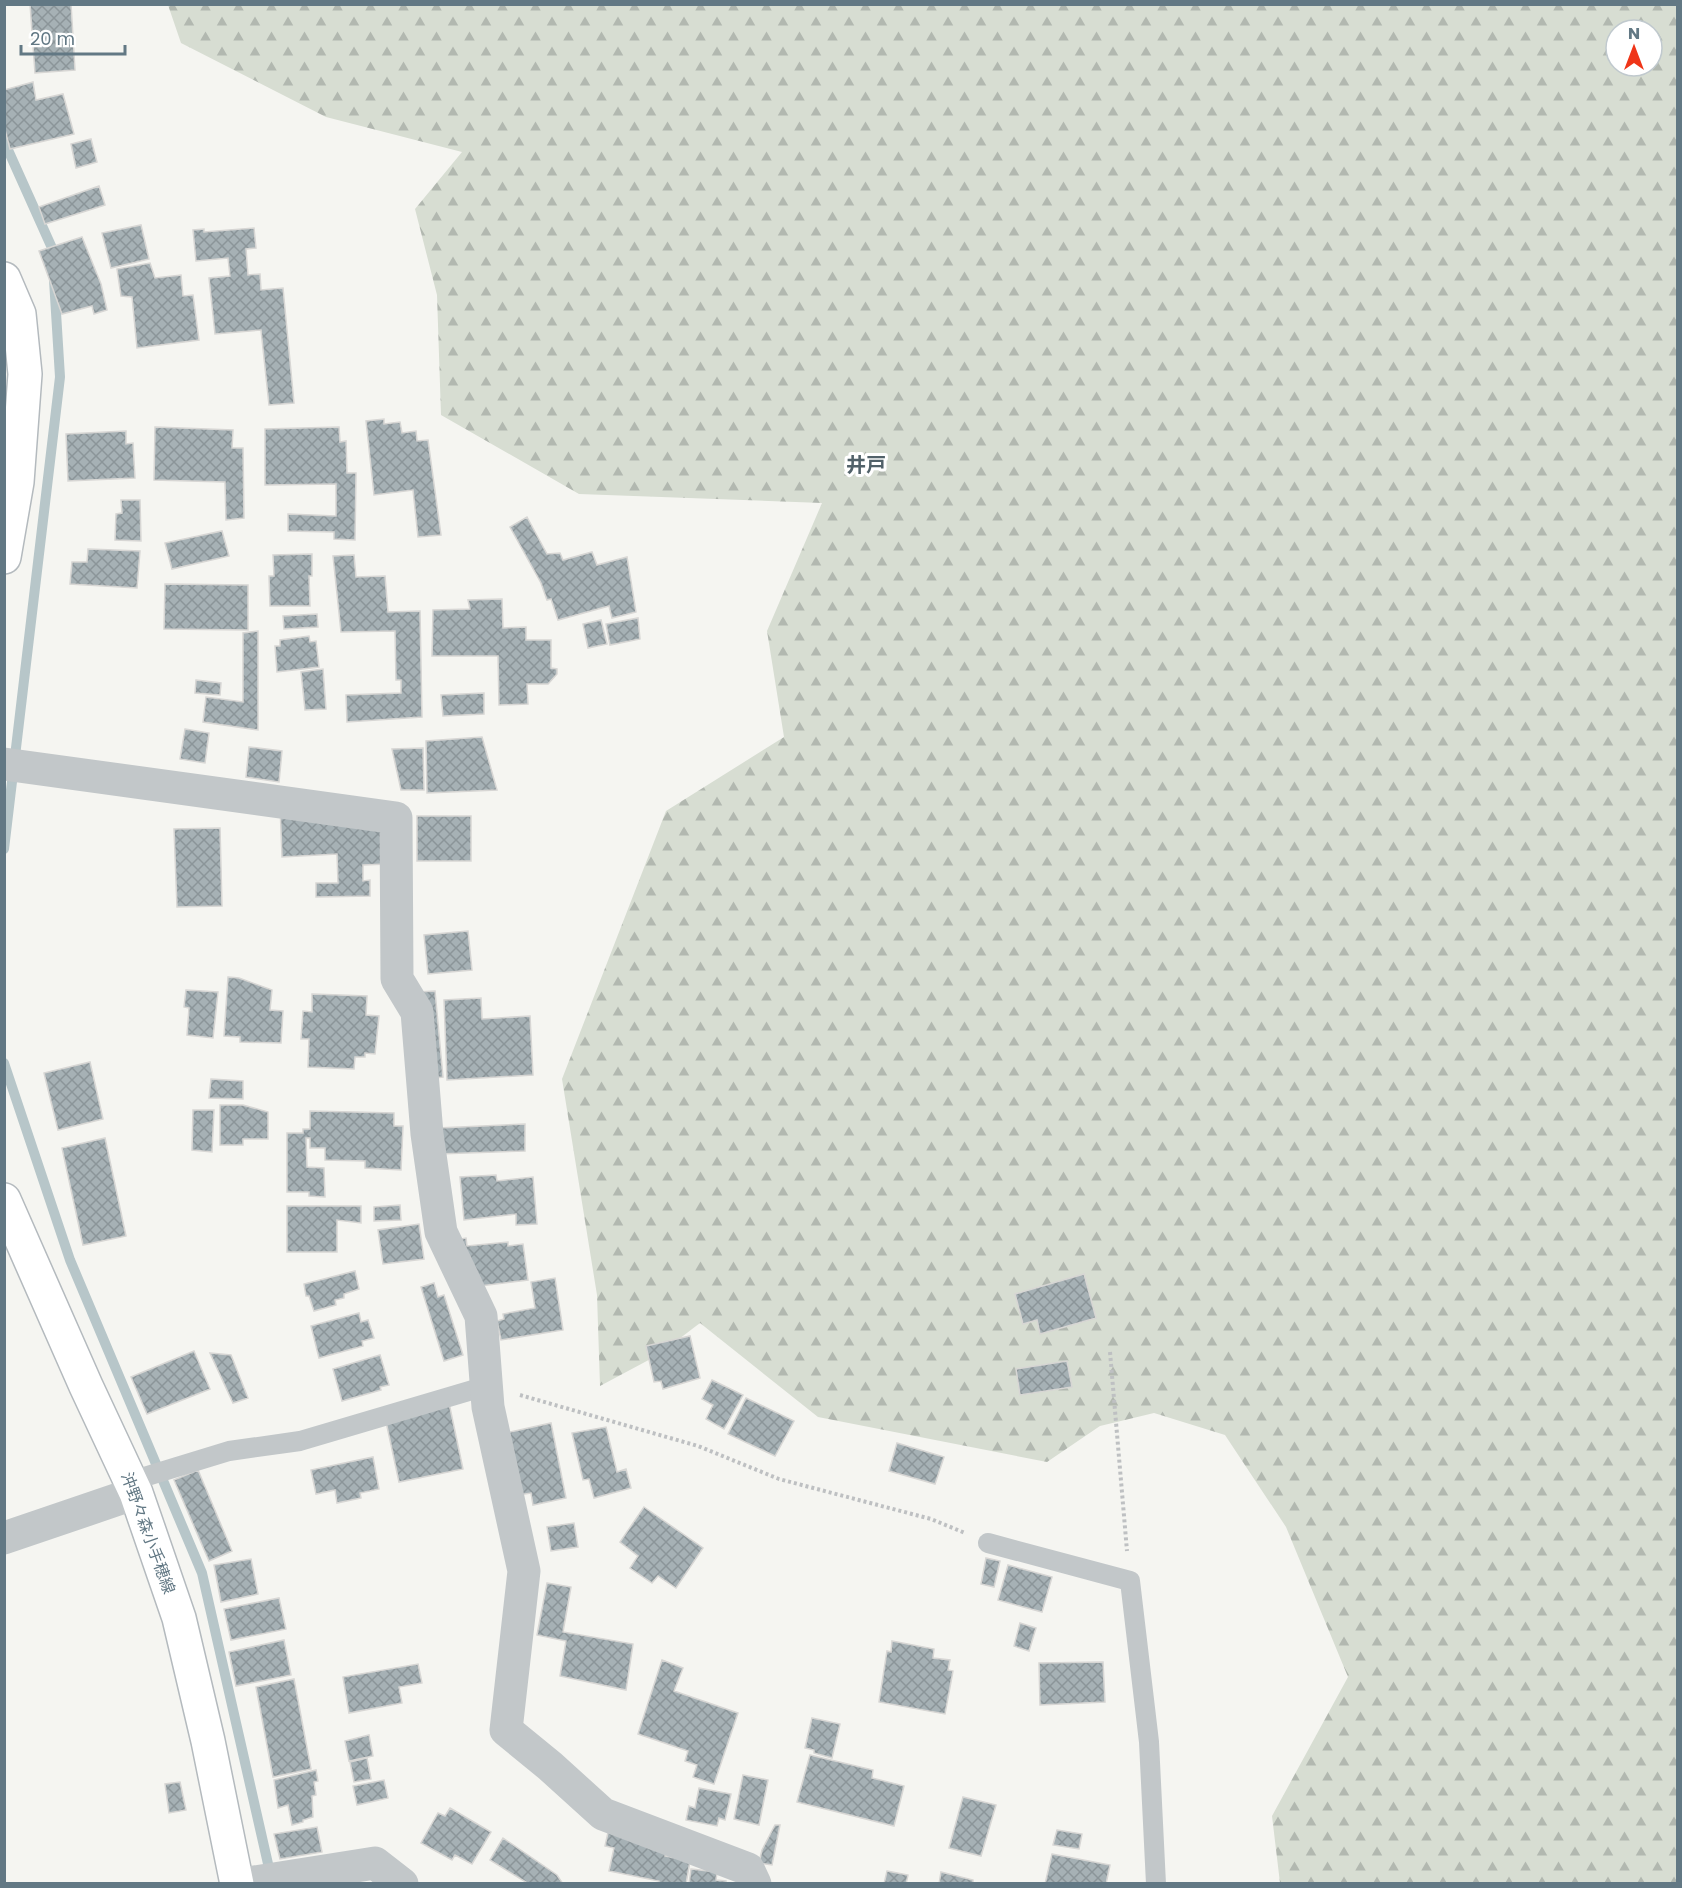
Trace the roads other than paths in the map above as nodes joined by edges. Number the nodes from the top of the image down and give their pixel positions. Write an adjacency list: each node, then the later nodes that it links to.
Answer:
1 (4, 279): 2 (main road)
2 (4, 557)
3 (4, 764): 5 (street)
4 (4, 1200): 6 (main road, 沖野々森小手穂線)
5 (486, 1386): 6 (lane); 12 (street)
6 (133, 1487): 7 (street); 9 (main road, 沖野々森小手穂線)
7 (4, 1538)
8 (988, 1543): 13 (lane)
9 (237, 1884)
10 (242, 1884): 11 (street)
11 (402, 1884)
12 (755, 1884)
13 (1156, 1884)

